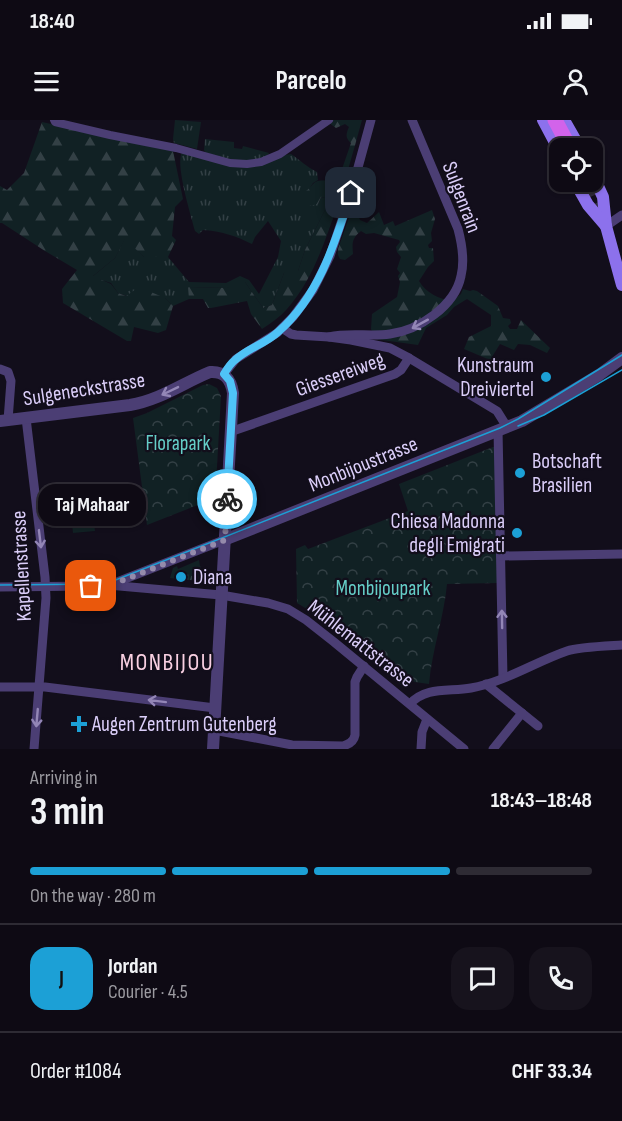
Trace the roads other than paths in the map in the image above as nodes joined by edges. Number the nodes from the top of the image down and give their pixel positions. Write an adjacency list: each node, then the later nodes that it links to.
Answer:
1 (54, 120): 2 (street)
2 (328, 120)
3 (370, 120): 16 (street)
4 (412, 120): 17 (street, Sulgenrain, one-way to 17)
5 (543, 120): 8 (main road)
6 (555, 120): 9 (main road)
7 (564, 120): 10 (main road)
8 (553, 138)
9 (565, 138)
10 (574, 138)
11 (581, 192): 14 (main road)
12 (601, 192): 14 (main road)
13 (622, 215): 14 (street)
14 (606, 226): 15 (main road)
15 (622, 285)
16 (282, 328): 17 (street, Sulgenrain); 21 (street)
17 (329, 337): 18 (street, Sulgenrain)
18 (409, 358): 24 (street, Giessereiweg); 25 (street, Giessereiweg)
19 (622, 358): 24 (street, Monbijoustrasse)
20 (1, 369): 23 (street)
21 (224, 374): 22 (street, Sulgeneckstrasse, one-way to 22); 25 (street)
22 (26, 418): 23 (street, Sulgeneckstrasse); 31 (street, Kapellenstrasse, one-way to 31)
23 (4, 421)
24 (502, 429): 26 (street, Monbijoustrasse); 28 (street)
25 (230, 432): 26 (street)
26 (225, 540): 29 (street, Monbijoustrasse); 32 (street)
27 (622, 554): 28 (street)
28 (501, 555): 35 (street, one-way to 28)
29 (108, 585): 31 (street, Monbijoustrasse); 32 (street, Monbijoustrasse)
30 (0, 587): 31 (street, Monbijoustrasse)
31 (45, 587): 38 (street, Kapellenstrasse)
32 (221, 596): 34 (street, Mühlemattstrasse); 40 (street)
33 (622, 645): 35 (street)
34 (364, 666): 39 (street, Mühlemattstrasse); 44 (street)
35 (503, 678): 36 (street)
36 (486, 684): 39 (street); 41 (street)
37 (0, 687): 38 (street)
38 (39, 687): 40 (street, one-way to 38); 45 (street, Kapellenstrasse, one-way to 45)
39 (410, 704): 42 (street, Mühlemattstrasse)
40 (215, 708): 44 (street)
41 (522, 712): 43 (street); 49 (street)
42 (427, 719): 47 (street); 48 (street, Mühlemattstrasse)
43 (538, 726)
44 (214, 730): 46 (street)
45 (34, 749)
46 (213, 749)
47 (422, 749)
48 (464, 749)
49 (493, 749)

